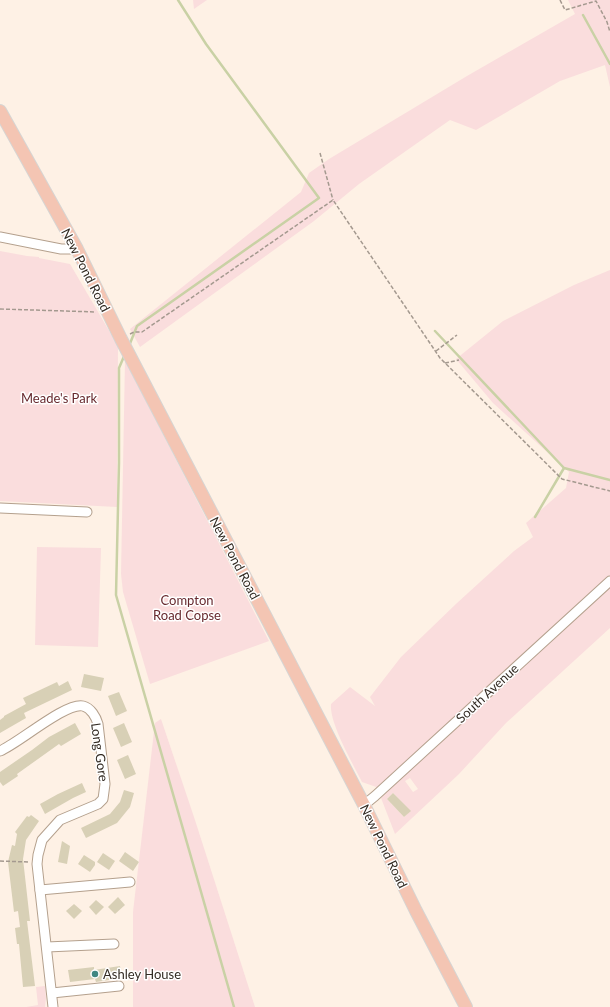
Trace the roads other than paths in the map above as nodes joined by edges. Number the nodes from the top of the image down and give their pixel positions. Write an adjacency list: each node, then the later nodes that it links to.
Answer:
1 (0, 111): 3 (main road, New Pond Road)
2 (0, 237): 3 (street)
3 (76, 249): 8 (main road, New Pond Road)
4 (0, 508): 5 (street)
5 (87, 512)
6 (610, 581): 8 (street, South Avenue)
7 (0, 751): 10 (street, Long Gore)
8 (364, 805): 16 (main road, New Pond Road)
9 (130, 882): 10 (street)
10 (40, 890): 12 (street, Long Gore)
11 (114, 944): 12 (street)
12 (47, 947): 14 (street, Long Gore)
13 (119, 986): 14 (street)
14 (52, 993): 15 (street, Long Gore)
15 (53, 1007)
16 (466, 1007)

